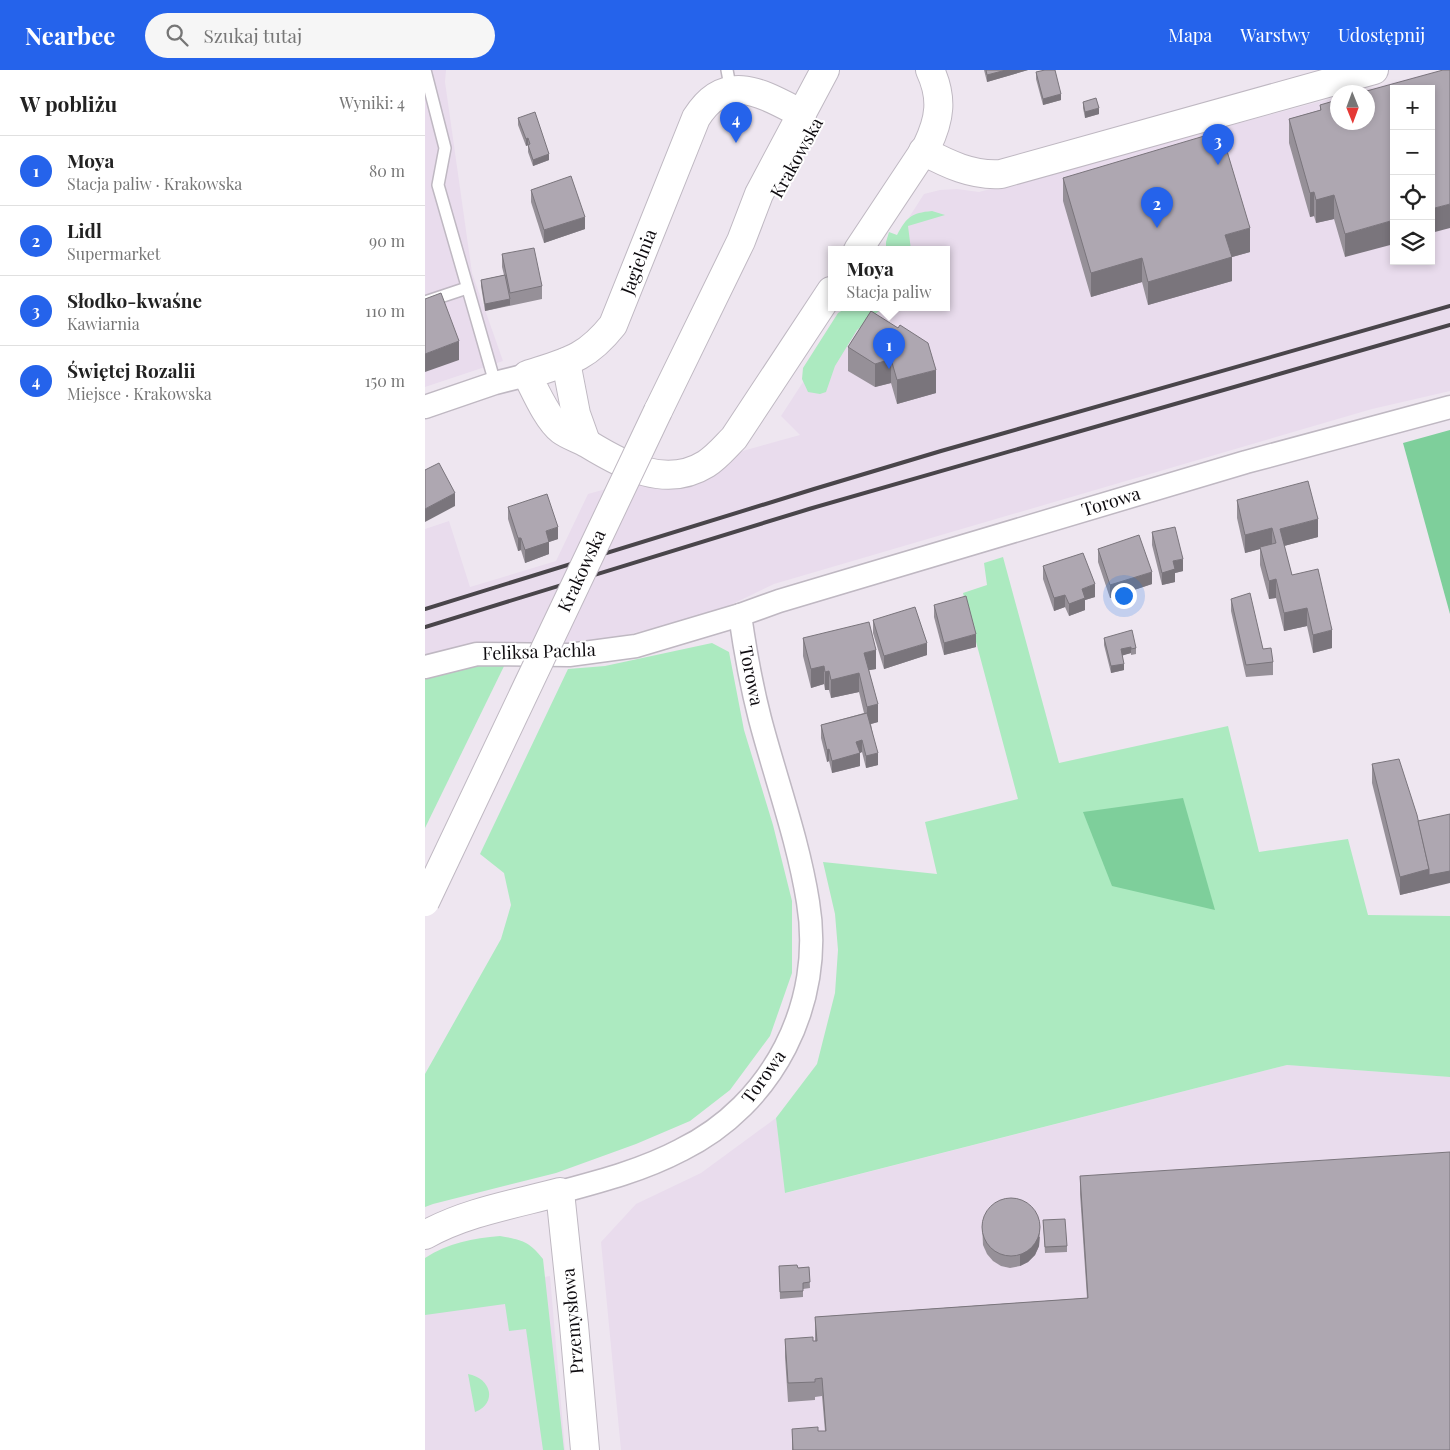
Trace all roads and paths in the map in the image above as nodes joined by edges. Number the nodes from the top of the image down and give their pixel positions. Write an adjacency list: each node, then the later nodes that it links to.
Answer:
1 (425, 70): 11 (lane)
2 (825, 70): 7 (street, Krakowska)
3 (845, 70): 9 (street, Krakowska)
4 (930, 70): 8 (street)
5 (1374, 70): 8 (street)
6 (729, 80): 7 (street, Jagielnia); 14 (street, Jagielnia)
7 (802, 114): 9 (street, Krakowska)
8 (923, 151): 10 (street)
9 (741, 241): 22 (street, Krakowska, bridge)
10 (862, 246)
11 (467, 288): 13 (lane); 16 (lane)
12 (828, 296): 19 (street)
13 (425, 302)
14 (566, 362): 15 (street, Jagielnia); 19 (street)
15 (527, 375): 16 (street, Jagielnia); 19 (street)
16 (495, 383): 17 (street, Jagielnia)
17 (425, 407)
18 (1450, 407): 20 (street, Torowa)
19 (586, 442)
20 (740, 615): 21 (street, Feliksa Pachla); 23 (street, Torowa)
21 (425, 667)
22 (425, 902)
23 (560, 1192): 24 (street, Torowa); 25 (street, Przemysłowa)
24 (425, 1235)
25 (585, 1450)

